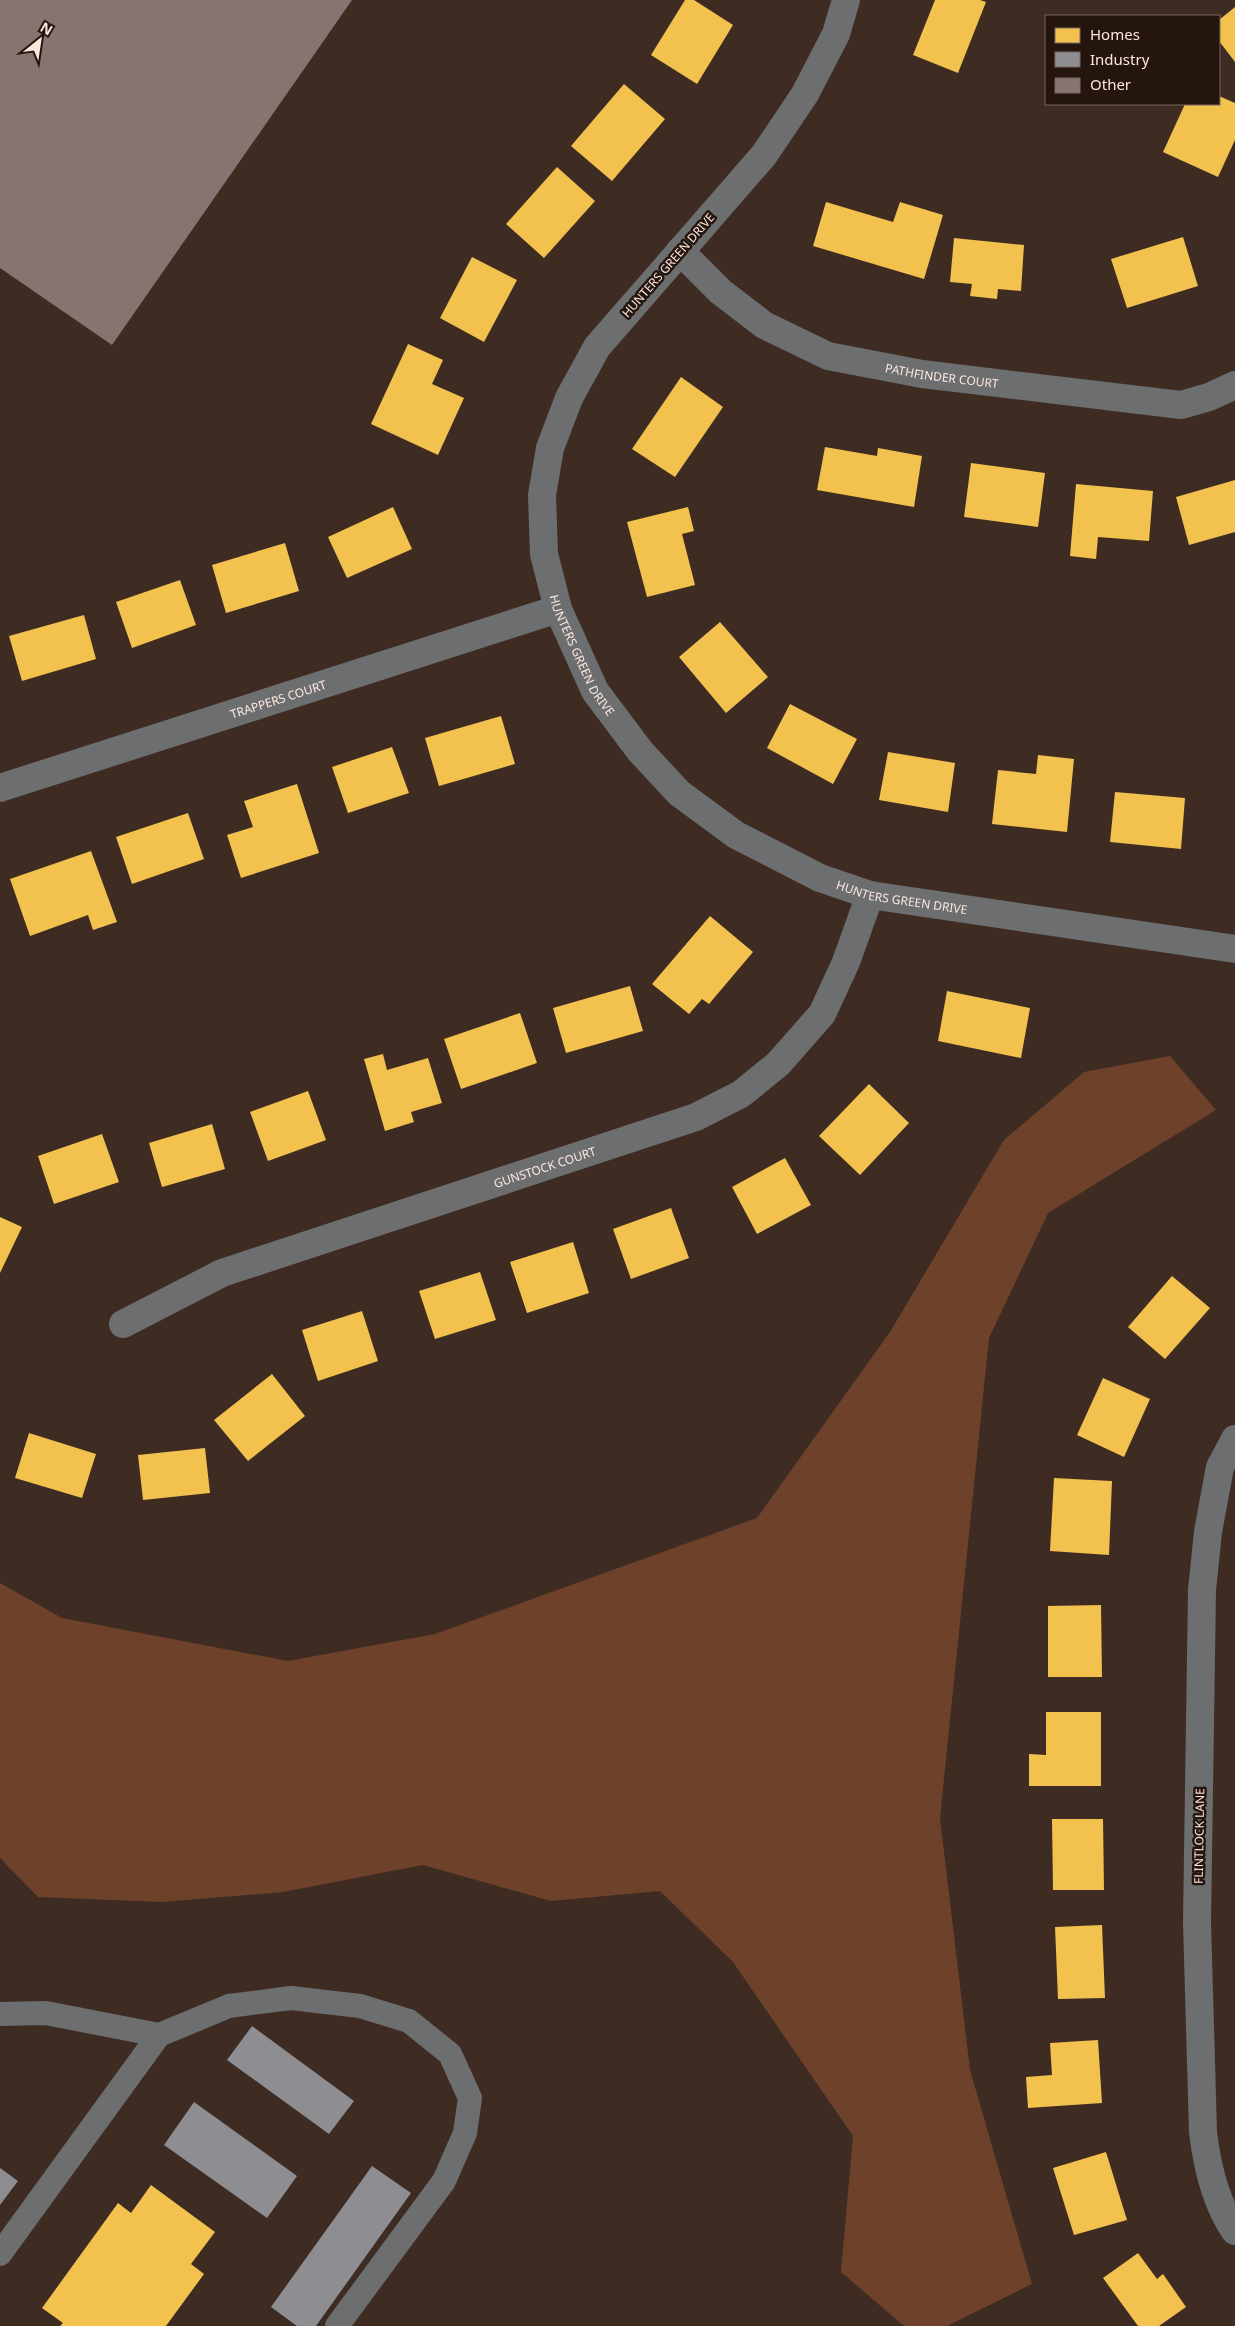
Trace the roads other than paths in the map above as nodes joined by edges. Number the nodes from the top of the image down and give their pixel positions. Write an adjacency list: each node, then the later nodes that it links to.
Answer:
1 (846, 0): 2 (street, HUNTERS GREEN DRIVE)
2 (680, 251): 3 (street, PATHFINDER COURT); 4 (street, HUNTERS GREEN DRIVE)
3 (1235, 385)
4 (558, 609): 5 (street, TRAPPERS COURT); 6 (street, HUNTERS GREEN DRIVE)
5 (0, 788)
6 (870, 895): 7 (street, HUNTERS GREEN DRIVE); 8 (street, GUNSTOCK COURT)
7 (1235, 949)
8 (123, 1324)
9 (1235, 1439): 12 (street, FLINTLOCK LANE)
10 (0, 2014): 11 (lane)
11 (159, 2036): 13 (lane); 14 (lane)
12 (1235, 2231)
13 (0, 2254)
14 (337, 2326)

